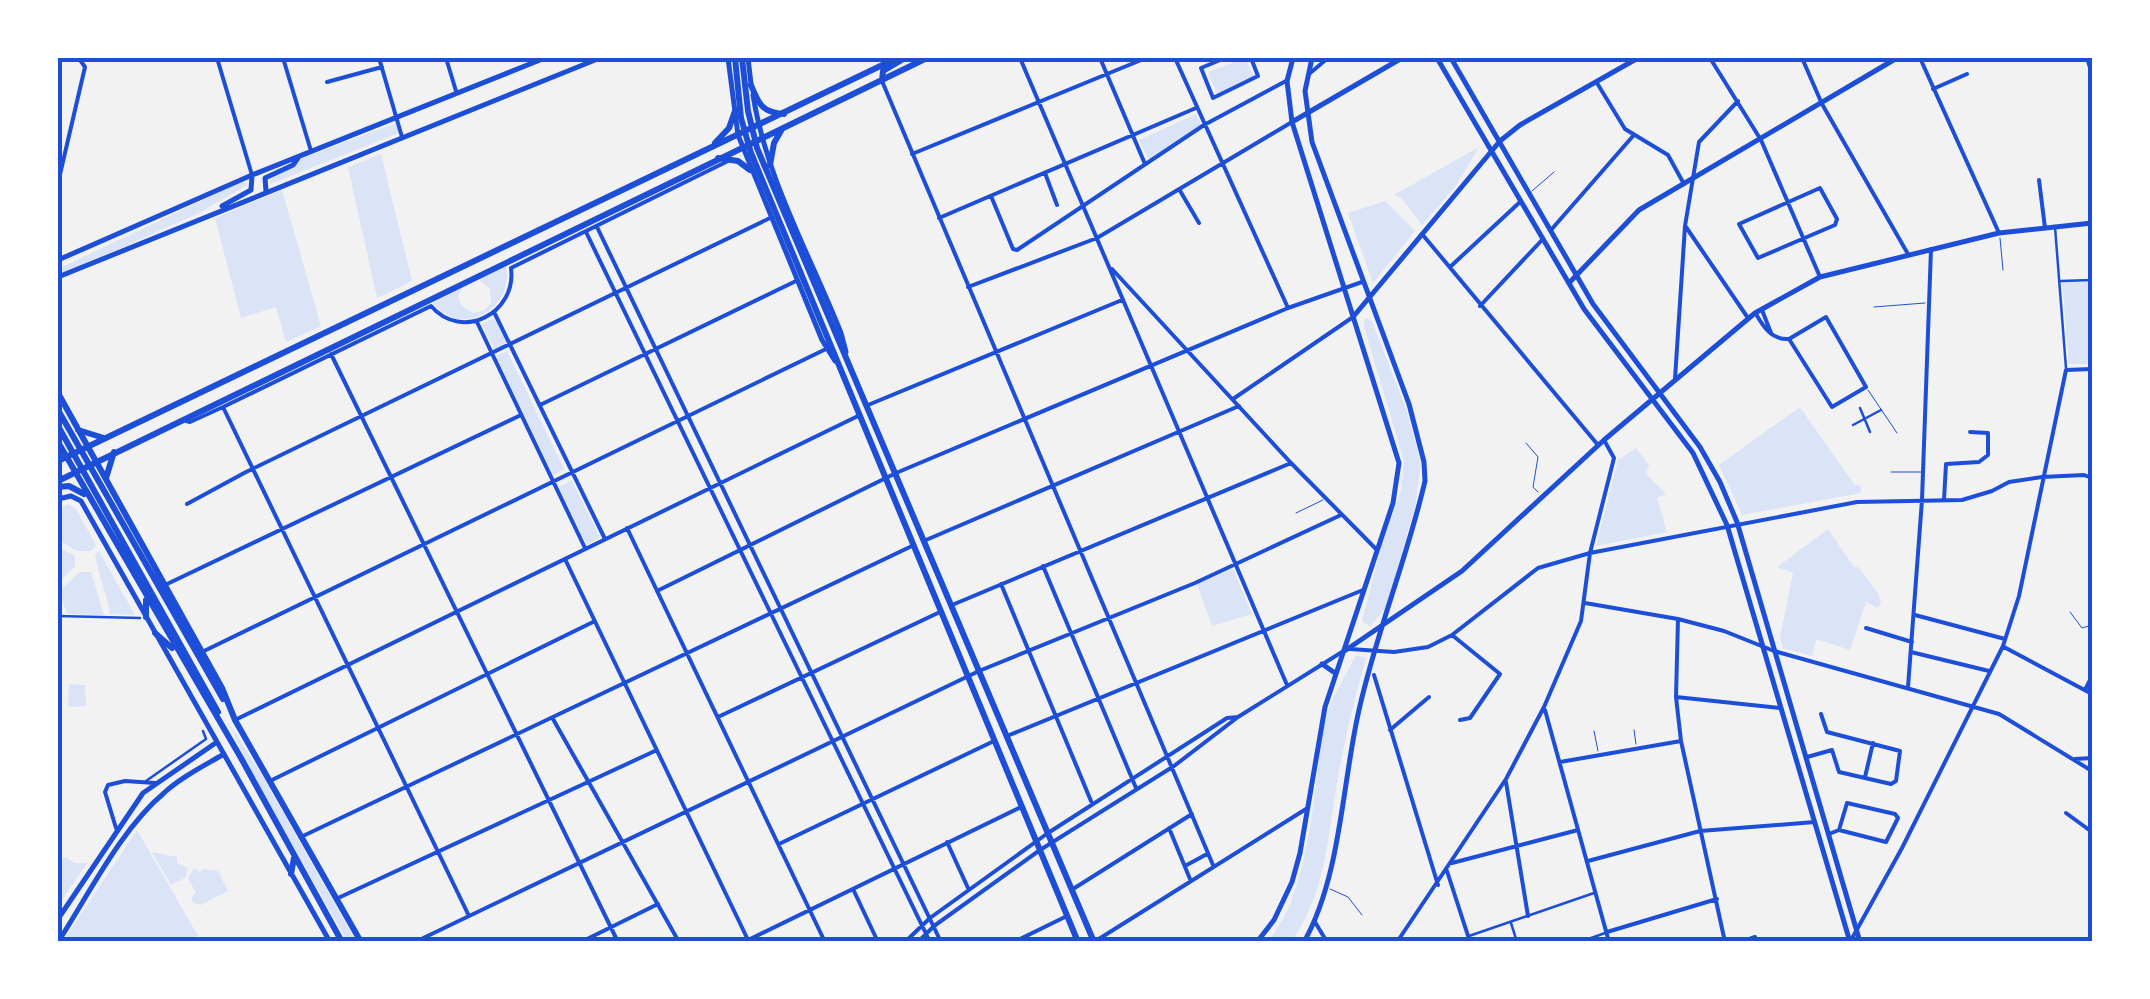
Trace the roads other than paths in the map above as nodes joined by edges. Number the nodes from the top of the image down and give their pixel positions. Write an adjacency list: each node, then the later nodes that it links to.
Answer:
1 (71, 58): 82 (street)
2 (217, 58): 79 (street)
3 (283, 58): 66 (street)
4 (379, 58): 32 (street)
5 (446, 58): 44 (street)
6 (522, 58): 33 (street)
7 (545, 58): 33 (main road)
8 (600, 58): 60 (main road)
9 (731, 58): 49 (main road); 145 (main road)
10 (745, 58): 42 (main road); 140 (main road)
11 (896, 58): 50 (main road)
12 (905, 58): 40 (main road)
13 (927, 58): 40 (main road)
14 (1020, 58): 45 (street)
15 (1100, 58): 34 (street)
16 (1146, 58): 34 (street)
17 (1175, 58): 48 (street)
18 (1225, 58): 19 (street)
19 (1250, 58)
20 (1293, 58): 38 (main road)
21 (1312, 58): 37 (main road)
22 (1328, 58): 37 (street)
23 (1402, 58): 51 (main road)
24 (1437, 58): 67 (main road)
25 (1451, 58): 63 (main road)
26 (1638, 58): 41 (main road)
27 (1710, 58): 46 (street)
28 (1802, 58): 47 (street)
29 (1897, 58): 47 (main road)
30 (1920, 58): 43 (street)
31 (2087, 58): 36 (street)
32 (382, 66): 39 (street); 52 (street)
33 (523, 66): 44 (main road)
34 (1107, 74): 45 (street); 58 (street)
35 (1967, 74): 43 (street)
36 (2092, 74)
37 (1306, 76): 51 (main road)
38 (1287, 81): 53 (main road); 54 (street)
39 (328, 82)
40 (882, 82): 56 (main road); 68 (street)
41 (1597, 82): 59 (street); 63 (main road)
42 (751, 85): 50 (main road); 55 (main road)
43 (1933, 89): 103 (street)
44 (457, 93): 52 (main road)
45 (1039, 102): 68 (street); 72 (street)
46 (1738, 102): 62 (street); 80 (street)
47 (1822, 104): 62 (main road); 109 (street)
48 (1196, 108): 54 (street); 58 (street)
49 (735, 111): 57 (main road); 65 (main road)
50 (785, 114): 55 (main road)
51 (1307, 114): 53 (main road); 120 (main road)
52 (396, 117): 60 (street); 66 (main road)
53 (1292, 122): 73 (street); 122 (main road)
54 (1204, 126): 73 (street); 75 (street)
55 (758, 127): 57 (main road); 61 (main road)
56 (783, 128): 61 (main road); 74 (main road)
57 (738, 135): 64 (main road); 65 (main road)
58 (1133, 136): 72 (street); 75 (street)
59 (1632, 136): 83 (street); 101 (street)
60 (402, 137): 85 (main road)
61 (762, 138): 64 (main road); 74 (main road)
62 (1761, 140): 80 (main road); 88 (street)
63 (1500, 141): 67 (main road); 86 (main road)
64 (742, 147): 70 (main road); 76 (main road)
65 (710, 148): 177 (main road)
66 (310, 152): 69 (main road)
67 (1492, 152): 89 (main road); 104 (main road)
68 (912, 154): 94 (street)
69 (300, 156): 79 (main road); 85 (main road)
70 (717, 158): 71 (main road); 167 (main road)
71 (732, 159): 76 (main road); 98 (street)
72 (1066, 164): 78 (street); 91 (street)
73 (1221, 164): 84 (street); 131 (street)
74 (770, 165): 140 (main road)
75 (1145, 166): 91 (street)
76 (750, 170): 93 (main road)
77 (1554, 172): 86 (lane)
78 (1044, 173): 87 (street); 90 (street)
79 (252, 175): 92 (main road); 110 (main road)
80 (1691, 180): 83 (main road); 97 (street)
81 (2039, 180): 100 (street)
82 (58, 183)
83 (1684, 184): 114 (main road)
84 (1179, 189): 95 (street); 105 (street)
85 (266, 191): 92 (main road)
86 (1530, 192): 101 (main road)
87 (991, 196): 91 (street); 94 (street)
88 (1790, 201): 106 (street); 106 (street); 106 (street)
89 (1520, 202): 107 (main road); 112 (street)
90 (1056, 205)
91 (1083, 205): 105 (street)
92 (211, 213): 115 (main road)
93 (770, 218): 118 (main road); 124 (street)
94 (939, 218): 123 (street)
95 (1199, 223)
96 (2092, 223): 99 (main road)
97 (1685, 226): 133 (street); 149 (street)
98 (597, 227): 102 (street); 124 (street)
99 (2054, 227): 100 (main road); 119 (street)
100 (2045, 228): 103 (main road)
101 (1551, 230): 114 (main road)
102 (586, 232): 125 (street); 132 (street)
103 (1999, 233): 108 (main road); 113 (lane)
104 (1422, 234): 112 (street); 126 (main road)
105 (1097, 238): 111 (street); 123 (street)
106 (1806, 238): 116 (street)
107 (1542, 240): 121 (main road); 129 (street)
108 (1931, 250): 109 (main road); 128 (street)
109 (1908, 254): 116 (main road)
110 (58, 260)
111 (1108, 265): 127 (street); 139 (street)
112 (1450, 266): 129 (street)
113 (2003, 270)
114 (1577, 275): 121 (main road); 152 (main road)
115 (58, 277)
116 (1820, 277): 133 (main road)
117 (2092, 280): 119 (street)
118 (796, 281): 138 (street); 145 (main road)
119 (2059, 281): 147 (street)
120 (1362, 282): 122 (street); 126 (main road)
121 (1569, 283): 153 (main road)
122 (1344, 286): 131 (street); 134 (main road)
123 (968, 287): 141 (street)
124 (626, 289): 125 (street); 138 (street)
125 (616, 294): 137 (street); 144 (street)
126 (1368, 298): 134 (main road); 250 (main road)
127 (1123, 300): 141 (street); 146 (street)
128 (1929, 303): 130 (lane); 192 (street)
129 (1480, 306): 181 (street)
130 (1874, 307)
131 (1288, 308): 139 (street)
132 (494, 313): 135 (street); 137 (street)
133 (1755, 314): 136 (street); 149 (main road)
134 (1353, 317): 154 (street); 226 (main road)
135 (477, 322): 142 (street); 143 (street)
136 (1789, 339): 150 (street); 150 (street)
137 (510, 345): 143 (street); 156 (street)
138 (655, 350): 144 (street); 163 (street)
139 (1187, 350): 146 (street); 154 (street)
140 (845, 352): 155 (main road)
141 (996, 352): 155 (street); 166 (street)
142 (332, 354): 158 (street); 165 (street)
143 (492, 354): 162 (street); 165 (street)
144 (645, 354): 156 (street); 169 (street)
145 (832, 355): 163 (street); 164 (main road)
146 (1151, 365): 166 (street); 173 (street)
147 (2066, 370): 148 (street); 195 (street)
148 (2092, 370)
149 (1675, 378): 152 (main road)
150 (1866, 387): 161 (lane)
151 (58, 392): 172 (main road)
152 (1658, 394): 153 (main road); 214 (main road)
153 (1651, 399): 178 (main road); 215 (main road)
154 (1232, 400): 157 (street)
155 (868, 405): 193 (main road)
156 (540, 406): 190 (street)
157 (1239, 406): 173 (street); 186 (street)
158 (223, 407): 167 (street); 189 (street)
159 (1860, 408): 168 (street)
160 (58, 410): 291 (main road)
161 (1881, 410): 168 (street); 176 (lane)
162 (521, 415): 194 (street); 199 (street)
163 (687, 416): 169 (street); 200 (street)
164 (858, 416): 196 (main road); 200 (street)
165 (362, 417): 189 (street); 194 (street)
166 (1024, 419): 193 (street); 202 (street)
167 (179, 420): 183 (main road)
168 (1863, 420): 170 (street); 174 (street)
169 (678, 421): 190 (street); 203 (street)
170 (1853, 425)
171 (58, 426): 324 (main road)
172 (78, 430): 177 (main road); 182 (main road)
173 (1179, 432): 202 (street); 205 (street)
174 (1870, 432)
175 (1970, 432): 209 (street)
176 (1897, 434)
177 (106, 438): 182 (main road)
178 (1604, 440): 181 (main road); 229 (street)
179 (58, 442): 184 (main road)
180 (1526, 443): 204 (lane)
181 (1598, 445): 250 (main road)
182 (88, 447): 184 (main road); 185 (main road)
183 (114, 452): 185 (main road); 198 (main road)
184 (62, 460): 188 (main road)
185 (96, 460): 188 (main road); 198 (main road)
186 (1291, 463): 205 (street); 207 (street)
187 (2092, 470): 197 (street)
188 (74, 472): 201 (main road); 210 (main road)
189 (251, 472): 211 (street); 217 (street)
190 (572, 472): 199 (street); 220 (street)
191 (1891, 472): 192 (lane)
192 (1922, 472): 208 (street)
193 (896, 473): 196 (street); 221 (main road)
194 (392, 477): 217 (street); 222 (street)
195 (2042, 477): 197 (street); 209 (street); 259 (street)
196 (884, 478): 223 (street); 224 (main road)
197 (2092, 478)
198 (106, 479): 218 (main road)
199 (553, 482): 222 (street); 225 (street)
200 (720, 483): 203 (street); 223 (street)
201 (58, 484): 210 (main road)
202 (1052, 485): 221 (street); 228 (street)
203 (710, 488): 216 (street); 227 (street)
204 (1538, 492)
205 (1208, 498): 228 (street); 231 (street)
206 (58, 499): 210 (main road)
207 (1326, 499): 212 (lane); 213 (street)
208 (1922, 500): 209 (street); 214 (street); 246 (street)
209 (1944, 500)
210 (86, 502): 219 (main road); 248 (main road)
211 (188, 504)
212 (1296, 513)
213 (1341, 515): 226 (street); 231 (street)
214 (1737, 522): 215 (street); 266 (main road)
215 (1728, 525): 229 (street); 261 (main road)
216 (628, 528): 220 (street); 236 (street)
217 (282, 529): 234 (street); 237 (street)
218 (137, 535): 219 (main road); 234 (main road)
219 (110, 536): 238 (main road)
220 (605, 539): 225 (street)
221 (925, 540): 240 (main road)
222 (424, 544): 237 (street); 242 (street)
223 (750, 545): 227 (street); 241 (street)
224 (912, 546): 241 (street); 243 (main road)
225 (585, 549): 230 (street)
226 (1377, 549): 235 (main road)
227 (740, 550): 236 (street); 245 (street)
228 (1080, 551): 232 (street); 249 (street)
229 (1590, 553): 239 (street); 258 (street)
230 (565, 559): 242 (street); 252 (street)
231 (1235, 564): 249 (street); 257 (street)
232 (1044, 566): 233 (street); 256 (street)
233 (1001, 584): 240 (street); 263 (street)
234 (165, 585): 267 (main road)
235 (1363, 590): 257 (street); 264 (main road)
236 (657, 591): 270 (street)
237 (315, 597): 267 (street); 272 (street)
238 (146, 598): 248 (main road); 269 (main road)
239 (1585, 603): 251 (street); 293 (street)
240 (952, 605): 273 (main road)
241 (781, 610): 245 (street); 274 (street)
242 (457, 612): 272 (street); 276 (street)
243 (940, 612): 274 (street); 281 (main road)
244 (2070, 612): 253 (lane)
245 (772, 614): 270 (street); 280 (street)
246 (1915, 614): 259 (street); 260 (street)
247 (58, 616): 248 (street)
248 (143, 617): 255 (main road)
249 (1108, 617): 256 (street); 283 (street)
250 (1387, 619): 264 (main road); 265 (main road)
251 (1678, 619): 261 (street); 288 (street)
252 (595, 621): 276 (street); 282 (street)
253 (2092, 625)
254 (1866, 628): 260 (street)
255 (154, 632): 269 (main road); 313 (main road)
256 (1070, 632): 263 (street); 290 (street)
257 (1264, 632): 283 (street); 284 (street)
258 (1452, 635): 265 (street); 301 (street)
259 (2006, 639): 262 (street)
260 (1912, 642): 268 (street)
261 (1762, 646): 266 (street); 294 (main road)
262 (2002, 646): 275 (street); 286 (street)
263 (1028, 650): 273 (street); 296 (street)
264 (1346, 650): 265 (street); 271 (street); 277 (main road)
265 (1377, 650): 379 (main road)
266 (1774, 651): 285 (street); 322 (main road)
267 (202, 652): 291 (main road)
268 (1911, 652): 275 (street); 285 (street)
269 (178, 653): 324 (main road)
270 (688, 655): 282 (street); 297 (street)
271 (1322, 664): 277 (main road); 284 (street)
272 (348, 665): 300 (street); 302 (street)
273 (980, 670): 281 (street); 309 (main road)
274 (811, 672): 280 (street); 310 (street)
275 (1991, 672): 292 (street)
276 (488, 674): 302 (street); 308 (street)
277 (1336, 674): 346 (main road)
278 (1374, 675): 304 (street)
279 (2092, 676): 286 (street)
280 (802, 677): 297 (street); 314 (street)
281 (967, 677): 310 (street); 312 (main road)
282 (626, 684): 299 (street); 317 (street)
283 (1136, 684): 290 (street); 321 (street)
284 (1287, 685): 298 (street)
285 (1908, 687): 292 (street)
286 (2085, 690): 287 (street)
287 (2092, 694)
288 (1676, 696): 294 (street); 311 (street)
289 (1428, 697): 304 (street)
290 (1098, 700): 296 (street); 332 (street)
291 (226, 703): 300 (main road)
292 (1972, 706): 326 (street); 400 (street)
293 (1544, 707): 327 (street); 333 (street)
294 (1780, 708): 350 (main road)
295 (1821, 714): 307 (street)
296 (1056, 716): 309 (street); 344 (street)
297 (718, 717): 338 (street)
298 (1238, 718): 321 (street); 328 (street)
299 (553, 719): 308 (street); 336 (street)
300 (236, 720): 334 (main road)
301 (1460, 720)
302 (378, 728): 334 (street); 339 (street)
303 (203, 730): 335 (street)
304 (1390, 730): 378 (street)
305 (1634, 730): 316 (lane)
306 (1594, 731): 320 (lane)
307 (1835, 734): 315 (street); 318 (street)
308 (518, 736): 339 (street); 342 (street)
309 (1007, 736): 359 (main road)
310 (842, 737): 314 (street); 341 (street)
311 (1681, 740): 316 (street); 355 (street)
312 (994, 741): 341 (street); 345 (main road)
313 (217, 742): 319 (main road); 323 (main road)
314 (833, 742): 338 (street); 343 (street)
315 (1873, 743): 331 (street); 331 (street)
316 (1637, 748): 320 (street)
317 (657, 750): 336 (street); 347 (street)
318 (1832, 750): 322 (street); 331 (street)
319 (224, 754): 329 (main road); 376 (main road)
320 (1599, 755): 327 (street)
321 (1169, 756): 328 (street); 332 (street)
322 (1807, 757): 357 (main road)
323 (192, 758): 329 (lane); 337 (main road)
324 (241, 758): 367 (main road)
325 (2092, 758): 326 (street)
326 (2075, 759): 330 (street)
327 (1560, 762): 353 (street)
328 (1174, 766): 340 (street); 349 (street)
329 (199, 769): 407 (main road)
330 (2092, 772)
331 (1865, 777)
332 (1130, 779): 340 (street); 344 (street)
333 (1506, 779): 364 (street); 369 (street)
334 (270, 781): 358 (main road)
335 (145, 782): 337 (street); 351 (street)
336 (589, 782): 342 (street); 361 (street)
337 (155, 783): 351 (main road)
338 (749, 783): 347 (street); 362 (street)
339 (407, 787): 358 (street); 365 (street)
340 (1136, 789): 359 (street)
341 (872, 800): 343 (street); 371 (street)
342 (550, 801): 365 (street); 370 (street)
343 (863, 804): 362 (street); 374 (street)
344 (1092, 804): 359 (street)
345 (1022, 806): 360 (street); 363 (main road)
346 (1306, 809): 372 (street); 424 (main road)
347 (687, 812): 361 (street); 406 (street)
348 (2066, 813): 356 (street)
349 (1192, 814): 352 (street); 366 (street)
350 (1814, 822): 355 (street); 432 (main road)
351 (116, 828): 394 (main road)
352 (1168, 828): 373 (street); 382 (street)
353 (1578, 830): 364 (street); 368 (street)
354 (1839, 830): 354 (street); 357 (street)
355 (1700, 831): 368 (street); 386 (street)
356 (2092, 832)
357 (1829, 834): 400 (main road)
358 (301, 837): 385 (main road)
359 (1050, 838): 363 (street); 382 (main road)
360 (947, 842): 371 (street); 381 (street)
361 (624, 843): 370 (street); 387 (street)
362 (779, 844): 388 (street)
363 (1038, 846): 381 (street); 384 (street); 390 (main road)
364 (1517, 846): 369 (street); 391 (street)
365 (438, 852): 385 (street); 392 (street)
366 (1208, 853): 372 (street); 373 (street)
367 (294, 857): 376 (main road); 409 (main road)
368 (1587, 861): 383 (street)
369 (1452, 863): 375 (street)
370 (580, 864): 392 (street); 399 (street)
371 (904, 864): 374 (street); 393 (street)
372 (1213, 865): 377 (street)
373 (1184, 866): 377 (street)
374 (894, 868): 380 (street); 397 (street)
375 (1447, 871): 378 (street); 404 (street)
376 (292, 874): 408 (main road)
377 (1190, 880): 423 (street)
378 (1438, 885): 405 (street)
379 (1326, 887): 389 (lane); 395 (main road)
380 (852, 888): 388 (street); 416 (street)
381 (969, 890): 384 (street); 393 (street)
382 (1072, 890): 423 (main road)
383 (1596, 893): 391 (street); 401 (street)
384 (973, 898): 398 (street)
385 (336, 899): 410 (main road)
386 (1717, 900): 401 (street); 430 (street)
387 (658, 904): 399 (street); 414 (street)
388 (810, 909): 406 (street); 415 (street)
389 (1362, 914)
390 (1067, 916): 421 (street); 422 (main road)
391 (1528, 916): 396 (street)
392 (470, 917): 411 (street)
393 (930, 918): 397 (street); 398 (street)
394 (58, 919)
395 (1315, 922): 425 (main road); 426 (street)
396 (1510, 922): 404 (street); 427 (street)
397 (922, 925): 402 (street); 417 (street)
398 (934, 926): 402 (street); 420 (street)
399 (611, 927): 412 (street); 413 (street)
400 (1857, 931): 432 (street); 433 (main road)
401 (1607, 932): 428 (street); 429 (street)
402 (926, 934): 418 (street); 419 (street)
403 (1755, 938): 431 (street)
404 (1469, 939)
405 (1400, 940)
406 (747, 941)
407 (58, 942)
408 (330, 942)
409 (342, 942)
410 (361, 942)
411 (416, 942)
412 (581, 942)
413 (618, 942)
414 (679, 942)
415 (825, 942)
416 (878, 942)
417 (905, 942)
418 (918, 942)
419 (930, 942)
420 (941, 942)
421 (1014, 942)
422 (1078, 942)
423 (1094, 942)
424 (1258, 942)
425 (1304, 942)
426 (1327, 942)
427 (1517, 942)
428 (1580, 942)
429 (1610, 942)
430 (1726, 942)
431 (1740, 942)
432 (1850, 942)
433 (1860, 942)

